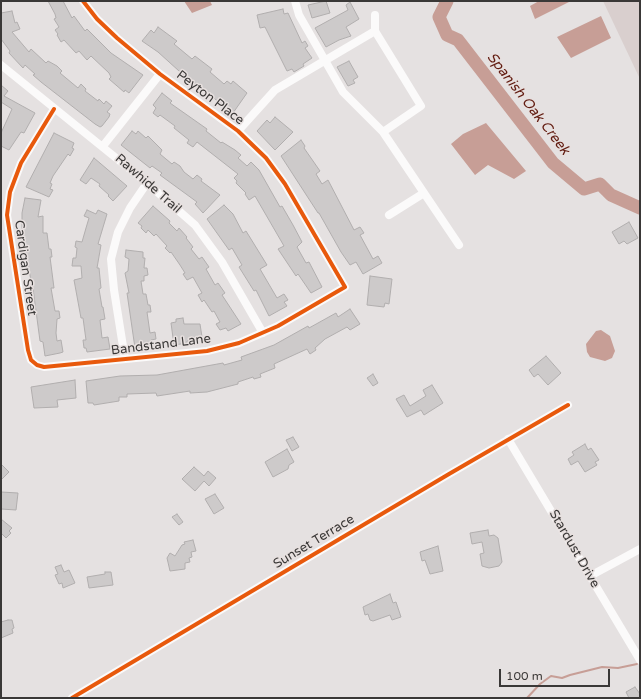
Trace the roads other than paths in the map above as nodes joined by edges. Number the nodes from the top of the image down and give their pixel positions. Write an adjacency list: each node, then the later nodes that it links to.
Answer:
1 (83, 1): 7 (street, Peyton Place)
2 (295, 1): 5 (street)
3 (375, 15): 4 (street)
4 (375, 31): 5 (street); 10 (street)
5 (325, 59): 9 (street); 10 (street)
6 (1, 65): 8 (street, Rawhide Trail)
7 (160, 74): 9 (street, Peyton Place); 11 (street)
8 (54, 109): 11 (street, Rawhide Trail); 19 (street, Cardigan Street)
9 (238, 131): 16 (street, Peyton Place)
10 (384, 132): 13 (street)
11 (103, 146): 12 (street, Rawhide Trail)
12 (147, 183): 17 (street, Rawhide Trail); 18 (street)
13 (424, 193): 14 (street); 15 (street)
14 (389, 215)
15 (459, 245)
16 (345, 287): 17 (street, Bandstand Lane)
17 (263, 333): 18 (street, Bandstand Lane)
18 (125, 359): 19 (street, Bandstand Lane)
19 (37, 365)
20 (568, 405): 21 (street, Sunset Terrace)
21 (508, 439): 23 (street, Stardust Drive); 25 (street, Sunset Terrace)
22 (640, 549): 23 (street)
23 (590, 576): 24 (street, Stardust Drive)
24 (640, 660)
25 (72, 698)

